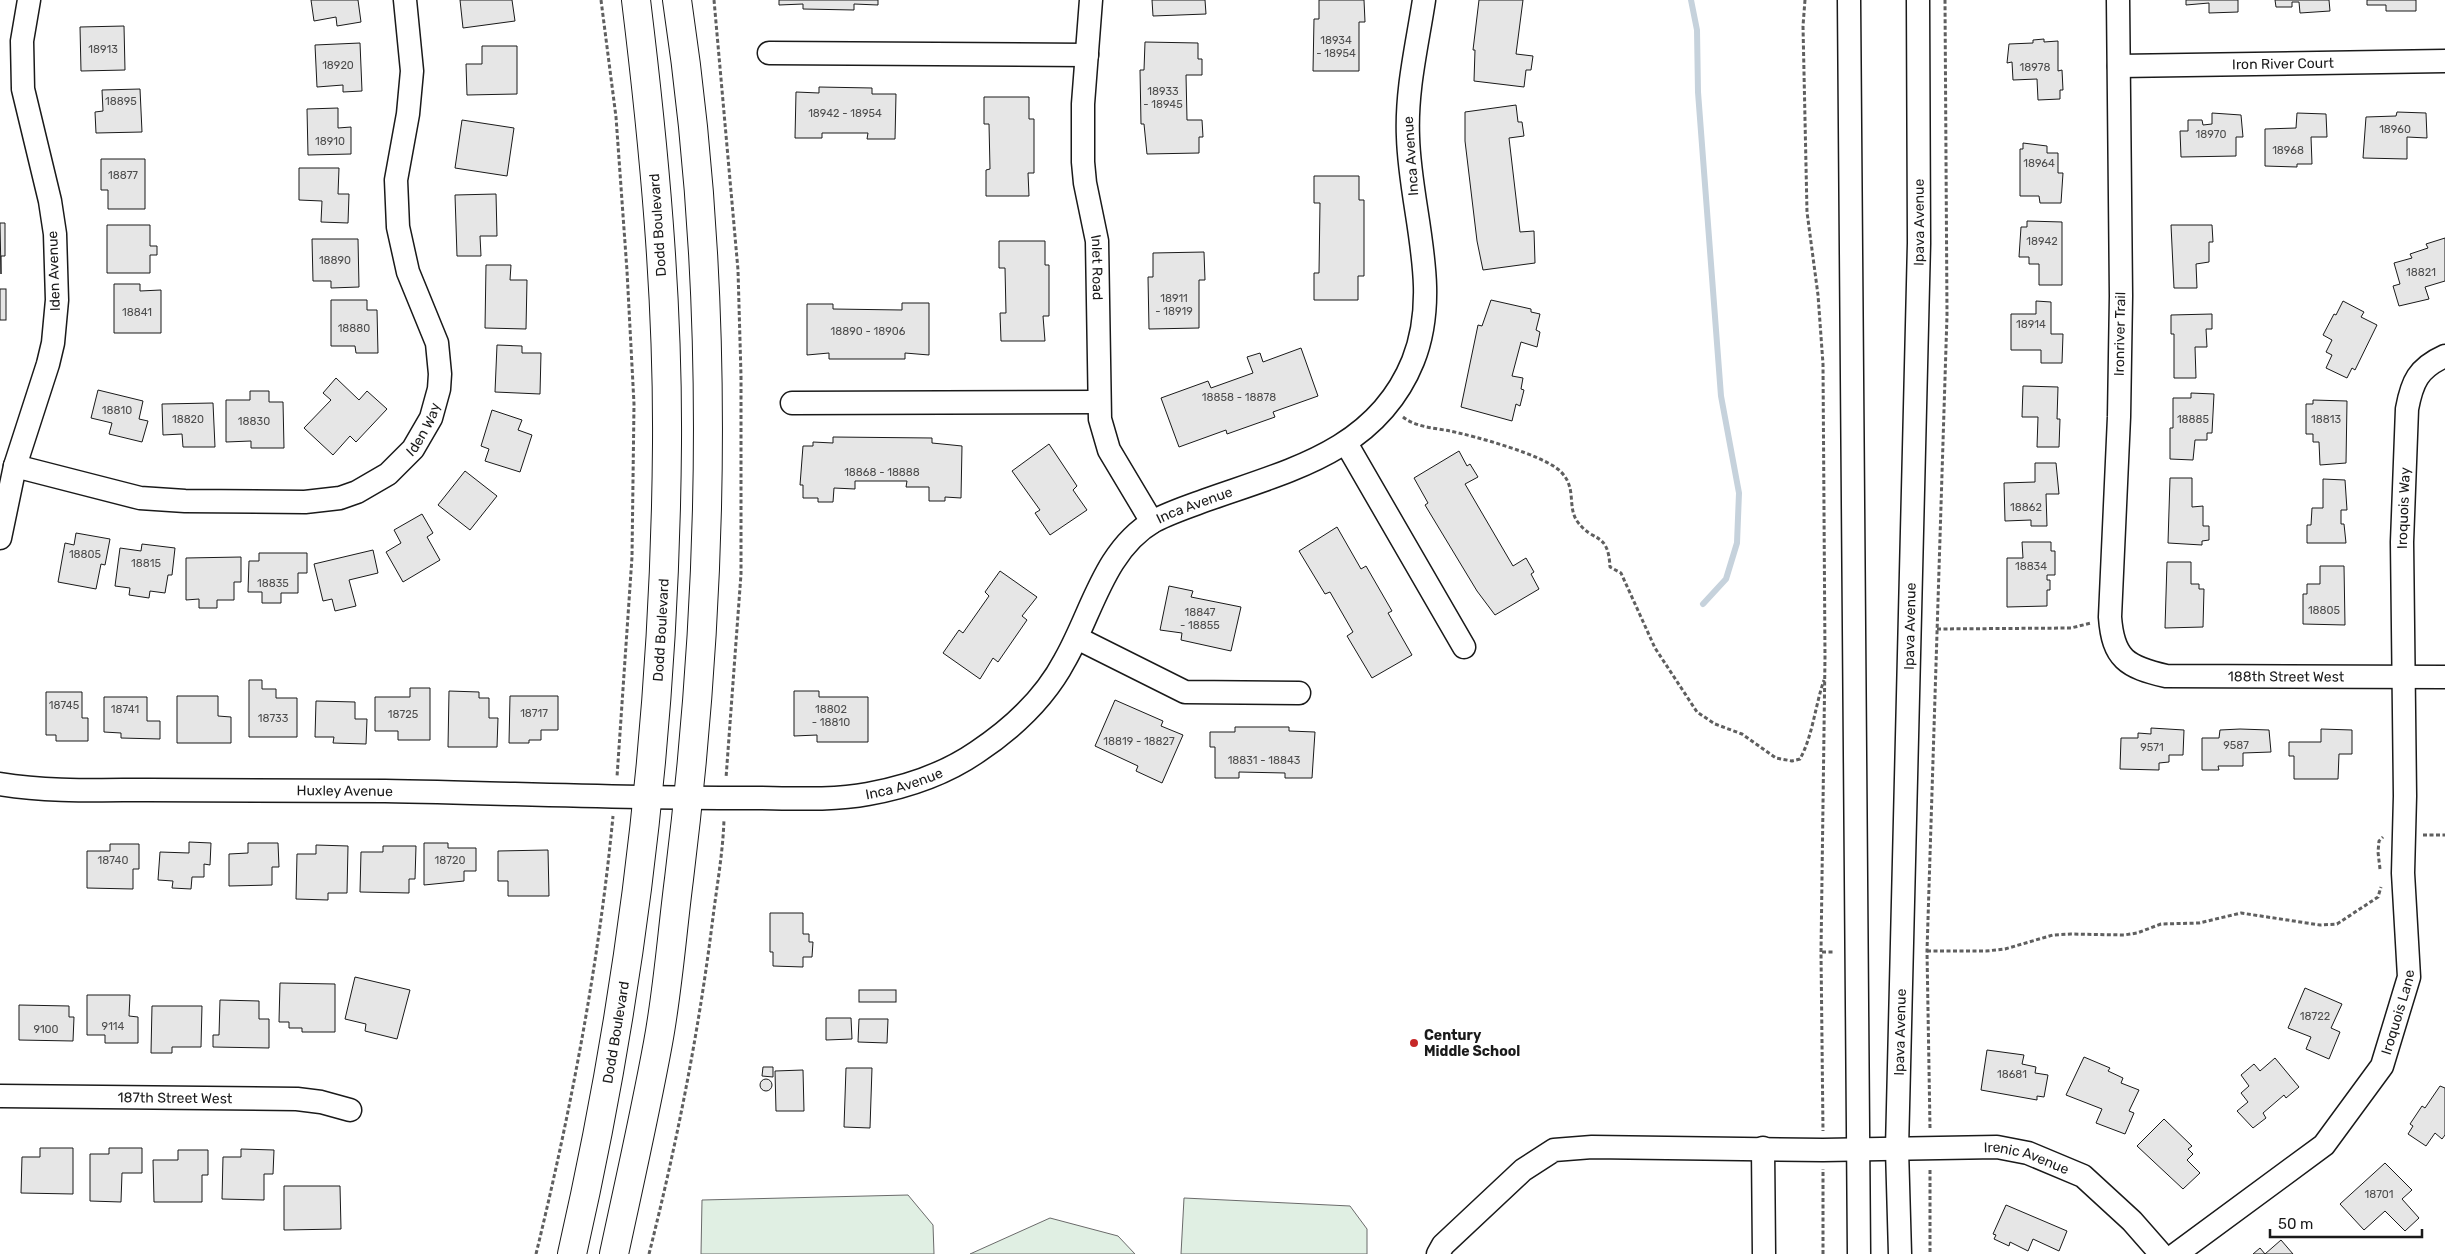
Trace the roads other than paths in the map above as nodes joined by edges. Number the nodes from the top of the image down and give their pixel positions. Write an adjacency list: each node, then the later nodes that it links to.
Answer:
1 (29, 0): 18 (street, Iden Avenue)
2 (405, 0): 18 (street, Iden Way)
3 (636, 0): 28 (main road, Dodd Boulevard)
4 (677, 0): 29 (main road)
5 (1091, 0): 11 (street, Inlet Road)
6 (1424, 0): 17 (street, Inca Avenue)
7 (1849, 0): 34 (street)
8 (1918, 0): 33 (street, Ipava Avenue)
9 (2118, 0): 13 (street, Ironriver Trail)
10 (769, 54): 11 (street)
11 (1087, 55): 15 (street, Inlet Road)
12 (2445, 61): 13 (street, Iron River Court)
13 (2119, 66): 23 (street, Ironriver Trail)
14 (2445, 356): 24 (street, Iroquois Way)
15 (1099, 402): 16 (street); 19 (street, Inlet Road)
16 (792, 403)
17 (1346, 443): 19 (street, Inca Avenue); 22 (street)
18 (15, 466): 20 (street, Iden Avenue)
19 (1152, 522): 21 (street, Inca Avenue)
20 (0, 538)
21 (1077, 638): 26 (street); 29 (street, Inca Avenue)
22 (1464, 648)
23 (2128, 663): 24 (street, 188th Street West)
24 (2404, 677): 25 (street, 188th Street West); 42 (street, Iroquois Lane)
25 (2445, 677)
26 (1299, 693)
27 (0, 784): 28 (street, Huxley Avenue)
28 (648, 797): 29 (street, Huxley Avenue); 35 (main road, Dodd Boulevard)
29 (689, 798): 36 (main road)
30 (0, 1096): 31 (street, 187th Street West)
31 (350, 1110)
32 (1763, 1148): 34 (street, Irenic Avenue); 37 (street, Irenic Avenue); 38 (street)
33 (1897, 1149): 34 (street, Irenic Avenue); 40 (street, Ipava Avenue); 41 (street, Irenic Avenue)
34 (1858, 1150): 39 (street)
35 (572, 1254)
36 (614, 1254)
37 (1438, 1254)
38 (1764, 1254)
39 (1859, 1254)
40 (1900, 1254)
41 (2161, 1254)
42 (2176, 1254)

